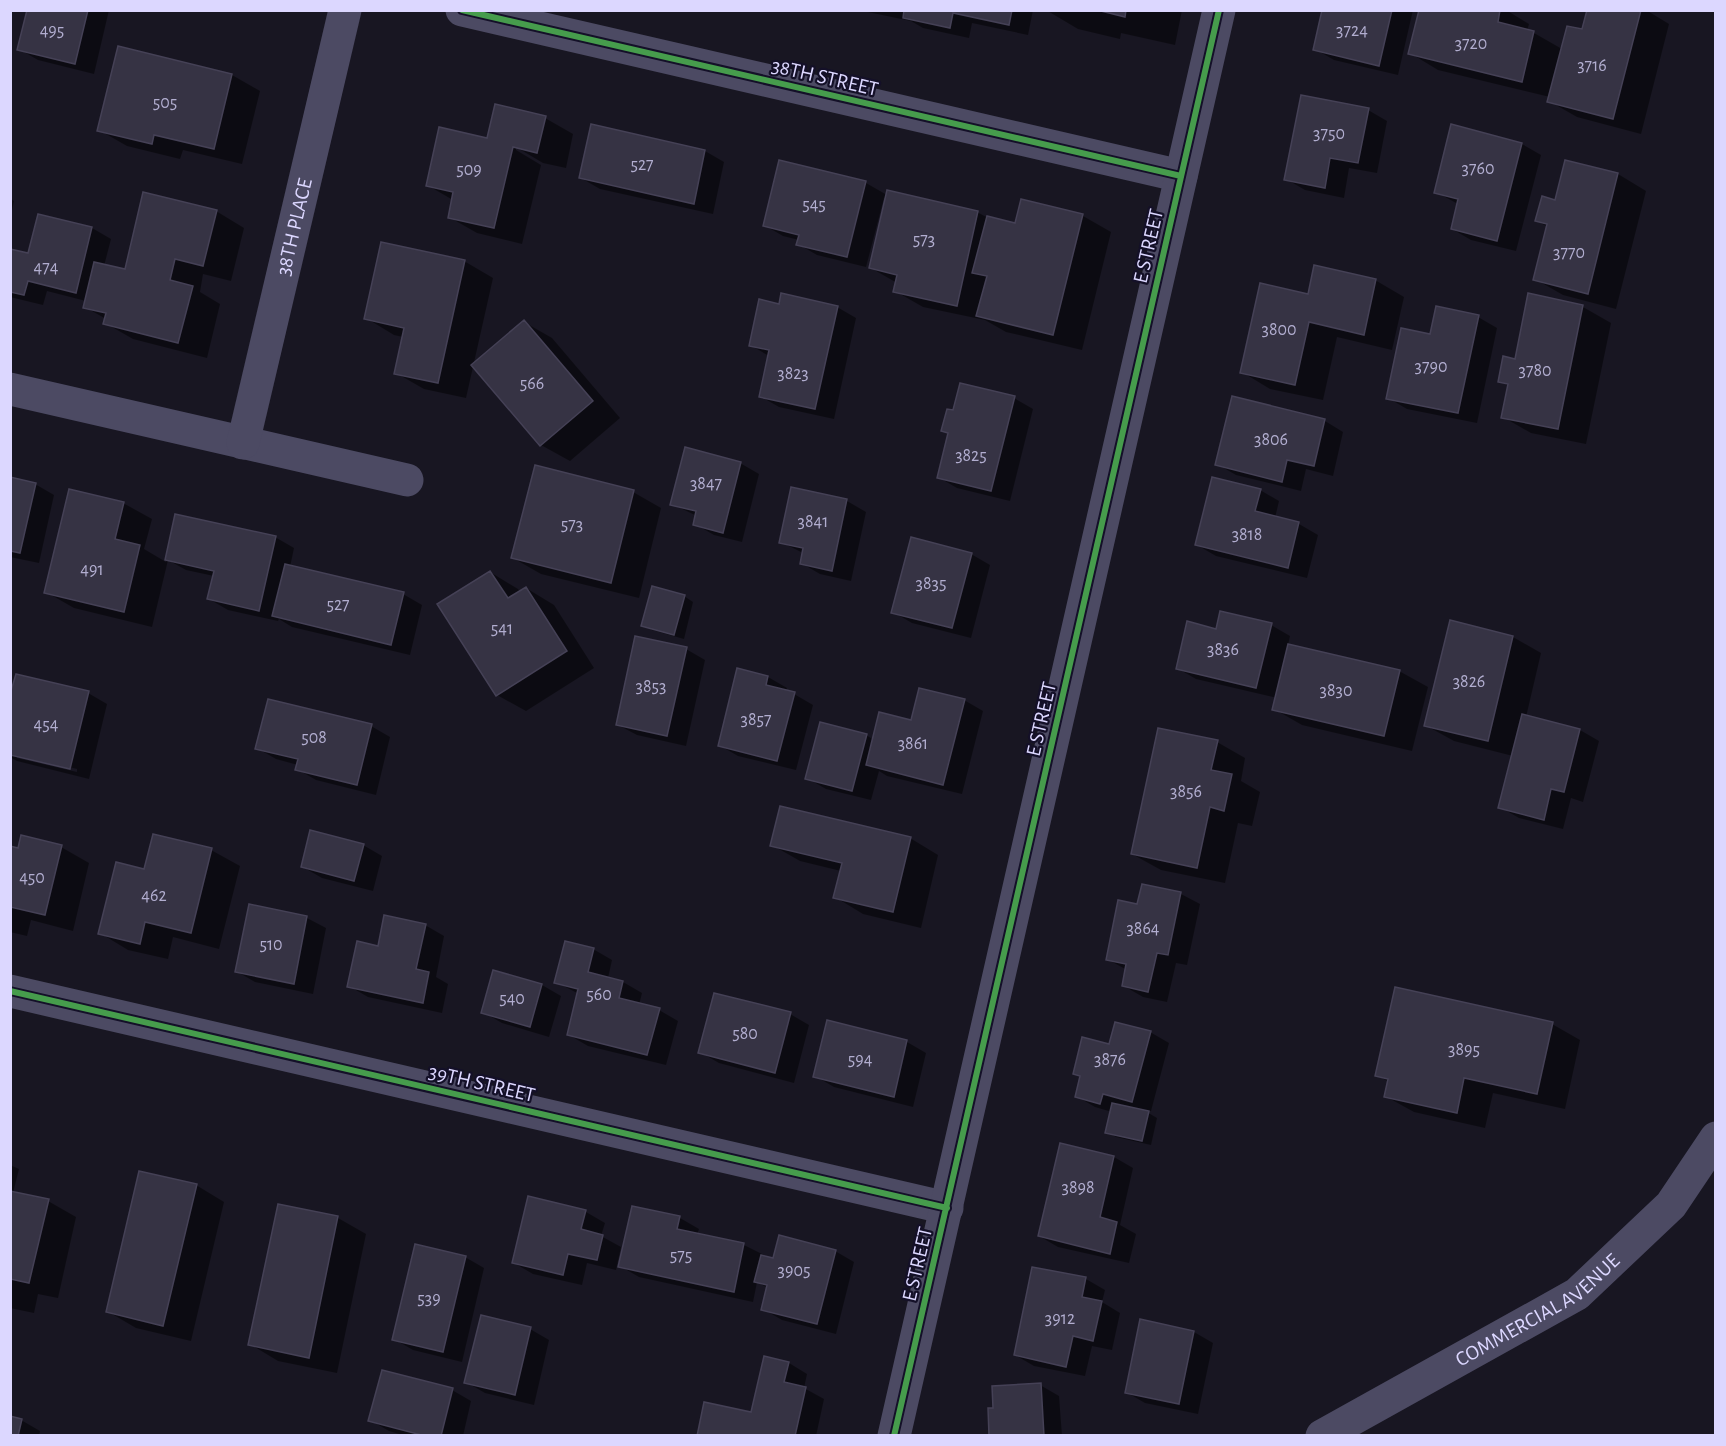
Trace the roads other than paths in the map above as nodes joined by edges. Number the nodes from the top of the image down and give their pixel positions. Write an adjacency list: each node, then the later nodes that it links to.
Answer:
1 (345, 10): 6 (street, 38TH PLACE)
2 (462, 10): 4 (street, 38TH STREET)
3 (1219, 10): 4 (street, E STREET)
4 (1181, 176): 10 (street, E STREET)
5 (10, 389): 6 (street)
6 (243, 443): 7 (street)
7 (407, 480)
8 (10, 991): 10 (street, 39TH STREET)
9 (1716, 1138): 12 (street, COMMERCIAL AVENUE)
10 (947, 1208): 11 (street, E STREET)
11 (894, 1436)
12 (1322, 1436)

